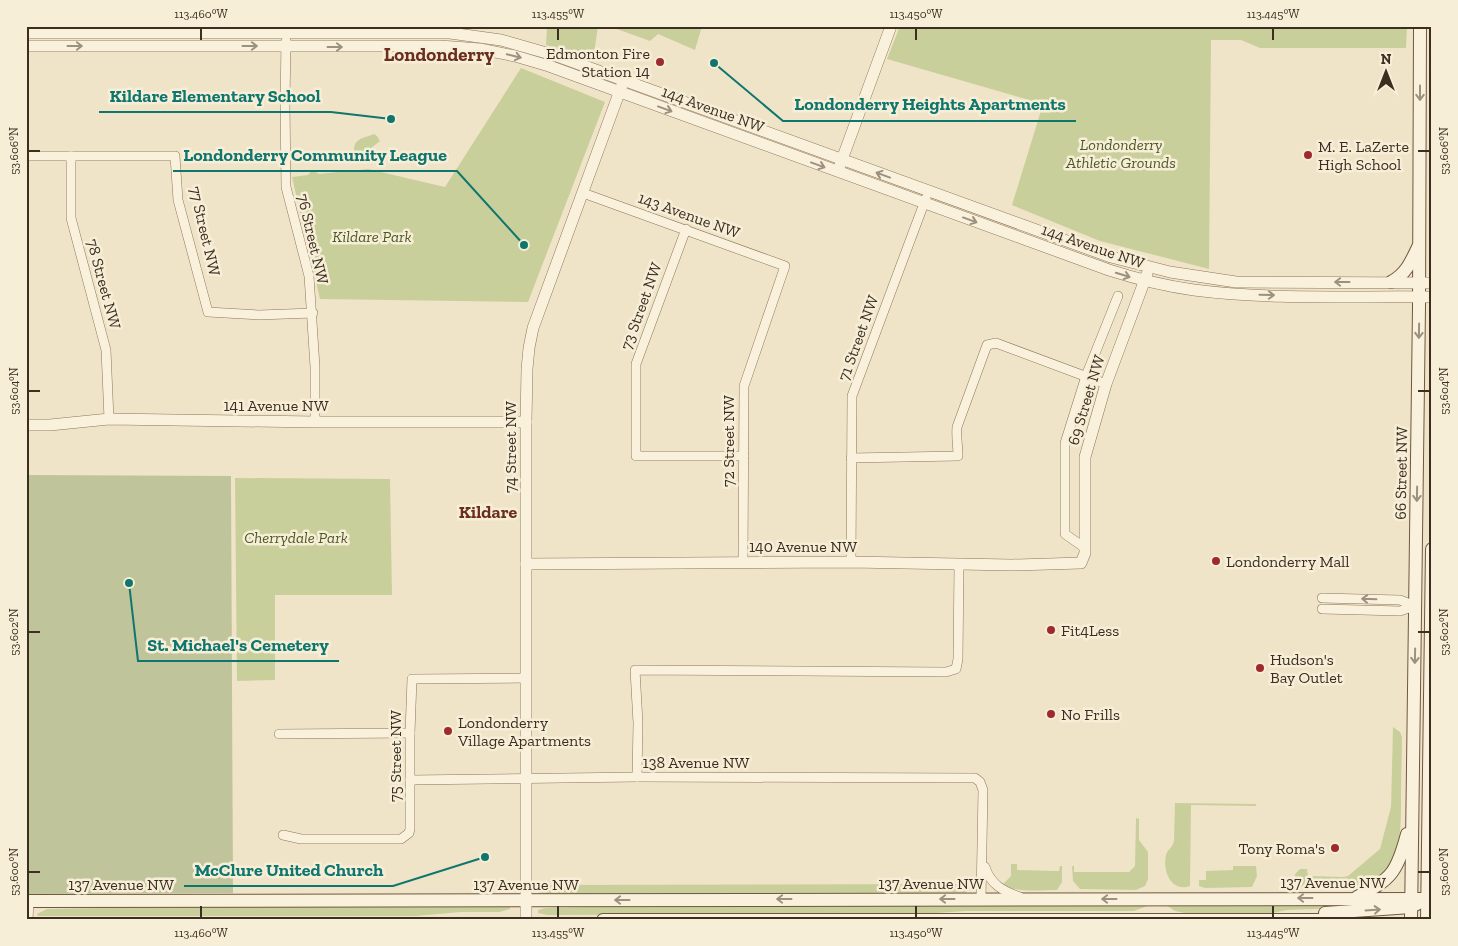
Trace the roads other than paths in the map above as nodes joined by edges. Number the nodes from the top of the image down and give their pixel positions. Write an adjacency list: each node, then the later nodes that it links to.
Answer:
1 (891, 26): 13 (street)
2 (1420, 26): 19 (main road, 66 Street NW, one-way to 19)
3 (179, 30): 4 (street, 144 Avenue NW); 5 (street, 144 Avenue NW); 7 (street)
4 (26, 33)
5 (287, 34): 8 (street, 76 Street NW); 9 (street, 144 Avenue NW)
6 (26, 46): 7 (street, 144 Avenue NW, one-way to 7)
7 (179, 46): 8 (street, 144 Avenue NW, one-way to 8)
8 (286, 47): 10 (street, 144 Avenue NW, one-way to 10); 27 (street, 76 Street NW)
9 (624, 80): 10 (street, 74 Street NW); 13 (street, 144 Avenue NW)
10 (619, 92): 14 (street, 144 Avenue NW, one-way to 14); 16 (street, 74 Street NW)
11 (26, 156): 12 (street)
12 (71, 156): 27 (street, 77 Street NW); 30 (street, 78 Street NW)
13 (842, 160): 14 (street); 15 (street, 144 Avenue NW, one-way to 13)
14 (838, 172): 17 (street, 144 Avenue NW)
15 (928, 192): 17 (street, 71 Street NW); 21 (street, 144 Avenue NW)
16 (583, 193): 18 (street, 143 Avenue NW); 32 (street, 74 Street NW)
17 (924, 203): 22 (street, 144 Avenue NW, one-way to 22); 35 (street, 71 Street NW)
18 (686, 229): 20 (street, 143 Avenue NW); 34 (street, 73 Street NW)
19 (1420, 242): 23 (main road); 24 (main road, 66 Street NW)
20 (785, 266): 34 (street, 72 Street NW)
21 (1149, 267): 22 (street, 69 Street NW); 23 (street, 144 Avenue NW, one-way to 21)
22 (1144, 281): 26 (street, 144 Avenue NW, one-way to 26); 29 (street, 69 Street NW)
23 (1391, 282): 24 (street, 144 Avenue NW)
24 (1426, 283): 26 (main road, 66 Street NW)
25 (1118, 296): 28 (street, 69 Street NW)
26 (1426, 297): 44 (main road, 66 Street NW, one-way to 44)
27 (312, 313): 31 (street, 76 Street NW)
28 (1086, 376): 29 (street); 35 (street); 36 (street, 69 Street NW)
29 (1106, 384): 36 (street, 69 Street NW)
30 (109, 419): 31 (street, 141 Avenue NW); 33 (street, 141 Avenue NW)
31 (315, 422): 32 (street, 141 Avenue NW)
32 (526, 422): 40 (street, 74 Street NW)
33 (26, 425)
34 (744, 456): 39 (street, 72 Street NW)
35 (851, 458): 38 (street, 71 Street NW)
36 (1085, 548): 42 (street, 69 Street NW)
37 (1432, 549): 45 (main road)
38 (851, 562): 39 (street, 140 Avenue NW); 41 (street, 140 Avenue NW)
39 (743, 563): 40 (street, 140 Avenue NW)
40 (526, 564): 47 (street, 74 Street NW)
41 (959, 564): 42 (street, 140 Avenue NW); 50 (street)
42 (1081, 564)
43 (1322, 598): 44 (street, one-way to 43)
44 (1415, 606): 45 (street); 46 (street); 53 (main road, 66 Street NW, one-way to 53)
45 (1431, 606): 55 (main road)
46 (1322, 609)
47 (526, 678): 48 (street, 75 Street NW); 51 (street, 74 Street NW)
48 (410, 733): 49 (street); 52 (street, 75 Street NW)
49 (279, 734)
50 (637, 777): 51 (street, 138 Avenue NW); 57 (street, 138 Avenue NW)
51 (526, 778): 52 (street, 138 Avenue NW); 61 (street, 74 Street NW)
52 (410, 780): 54 (street, 75 Street NW)
53 (1412, 815): 58 (main road); 64 (main road, 66 Street NW)
54 (283, 835)
55 (1428, 838): 56 (main road); 63 (main road)
56 (1432, 852)
57 (983, 860): 59 (street); 60 (street, 137 Avenue NW)
58 (1354, 898): 60 (main road, 137 Avenue NW, one-way to 60); 64 (main road, 137 Avenue NW)
59 (981, 899): 60 (main road, 137 Avenue NW); 61 (main road, 137 Avenue NW, one-way to 61)
60 (1025, 899)
61 (526, 900): 62 (main road, 137 Avenue NW); 69 (street, 74 Street NW)
62 (27, 901): 68 (street)
63 (1429, 908): 64 (main road); 64 (main road, 137 Avenue NW)
64 (1411, 912): 71 (main road, one-way to 64)
65 (983, 919): 66 (main road); 70 (main road)
66 (1178, 919): 67 (main road)
67 (1197, 919): 71 (main road)
68 (28, 920)
69 (526, 920)
70 (603, 920)
71 (1273, 920): 72 (main road)
72 (1336, 920)

